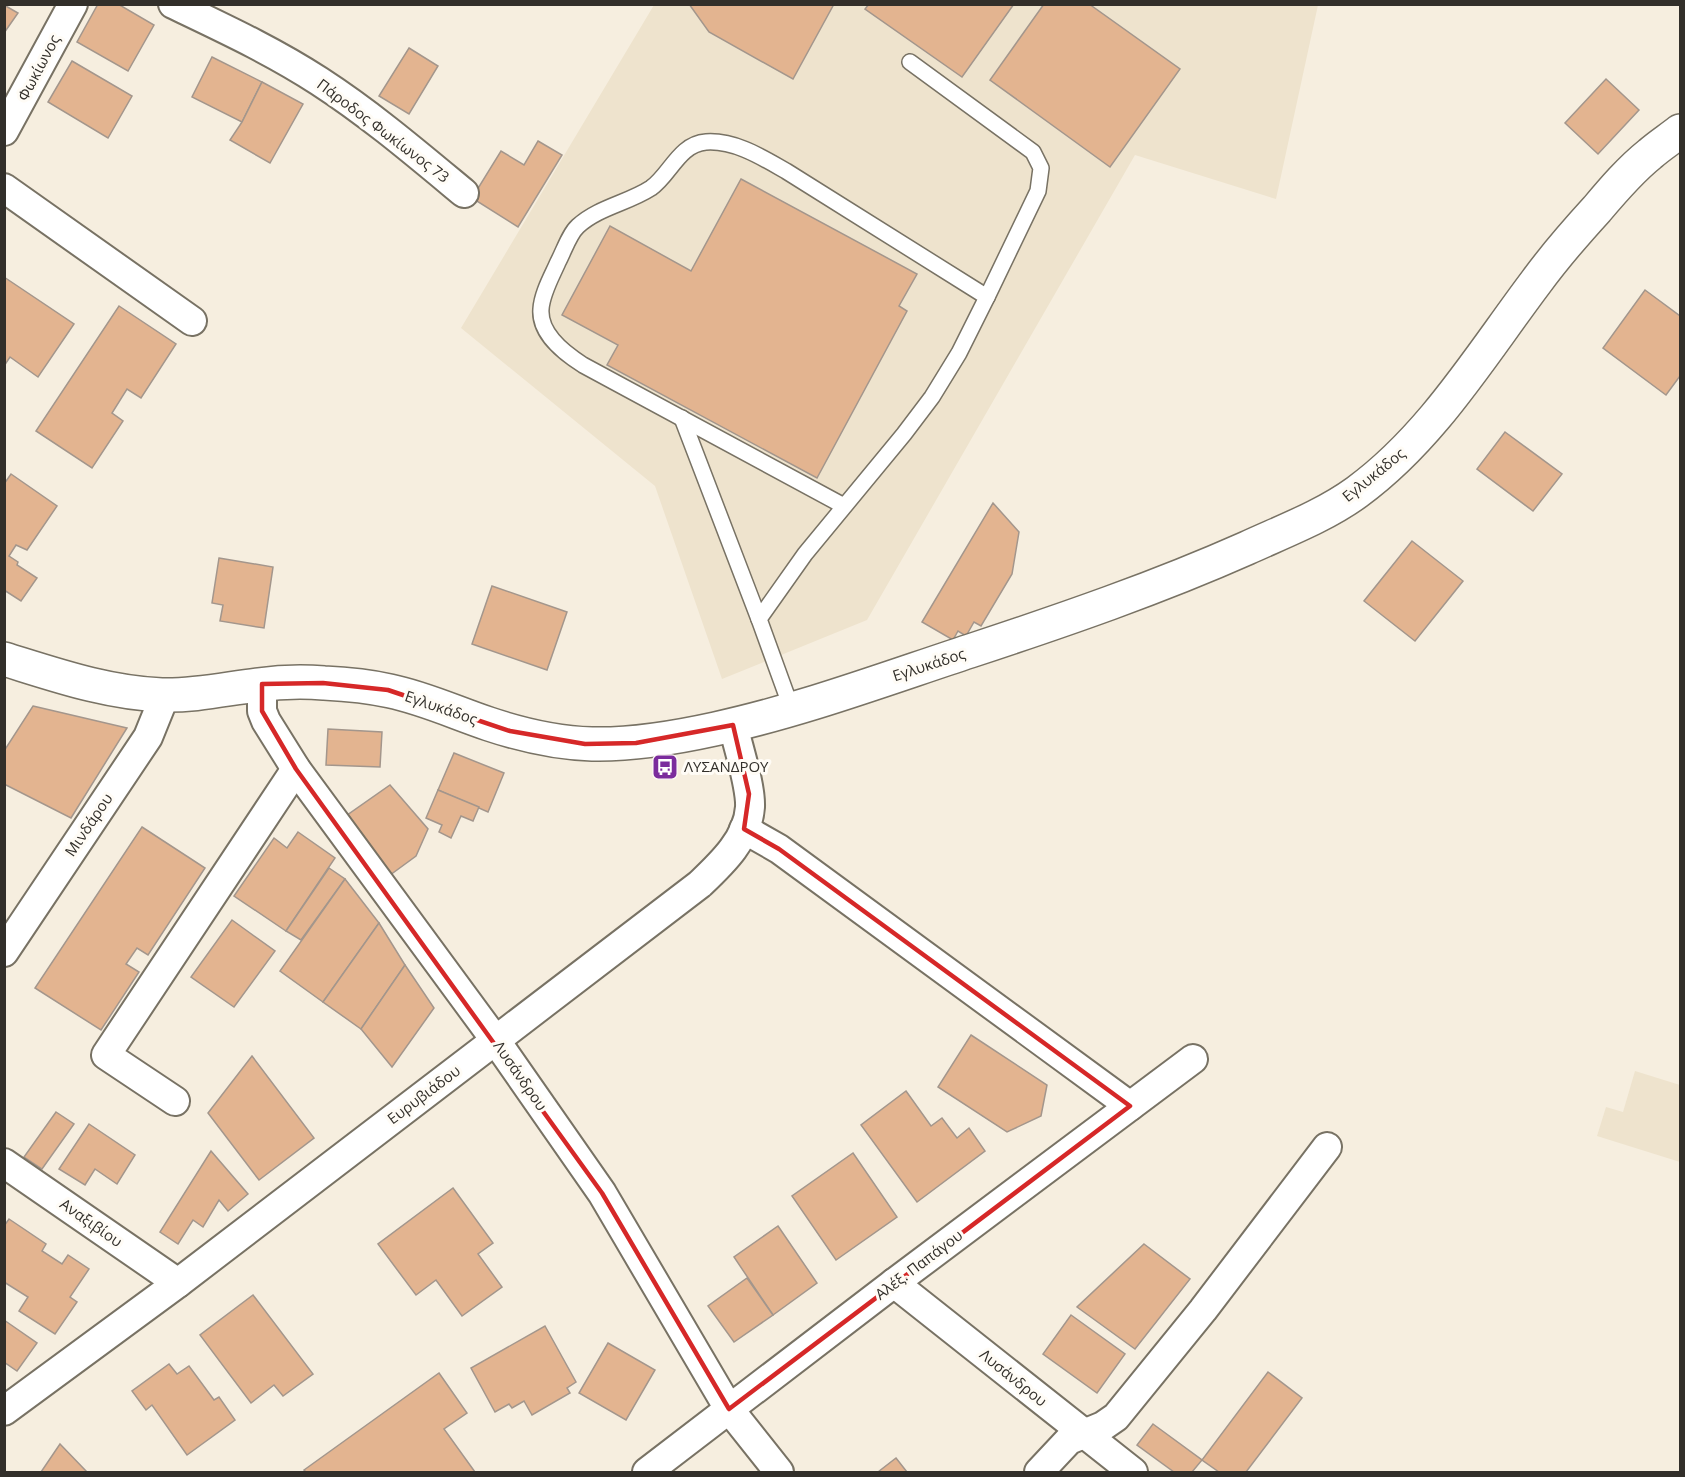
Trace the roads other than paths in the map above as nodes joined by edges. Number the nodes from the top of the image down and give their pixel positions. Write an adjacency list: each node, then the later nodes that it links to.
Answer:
1 (73, 4): 4 (street, Φωκίωνος)
2 (173, 4): 7 (street, Πάροδος Φωκίωνος 73)
3 (910, 62): 8 (lane)
4 (4, 131)
5 (1680, 131): 16 (main road, Εγλυκάδος)
6 (4, 188): 9 (street)
7 (464, 193)
8 (987, 297): 10 (lane); 11 (lane)
9 (192, 321)
10 (682, 418): 11 (lane); 12 (lane)
11 (844, 506): 12 (lane)
12 (759, 619): 16 (lane)
13 (4, 659): 15 (main road, Εγλυκάδος)
14 (262, 684): 15 (main road, Εγλυκάδος); 17 (main road, Εγλυκάδος); 18 (street, Λυσάνδρου)
15 (165, 695): 20 (street, Μινδάρου)
16 (792, 710): 17 (main road, Εγλυκάδος)
17 (733, 725): 19 (street, Ευρυβιάδου)
18 (296, 769): 21 (street, Λυσάνδρου); 23 (street)
19 (744, 829): 21 (street, Ευρυβιάδου); 24 (street)
20 (4, 952)
21 (496, 1041): 27 (street, Ευρυβιάδου); 29 (street, Λυσάνδρου)
22 (1193, 1059): 24 (street, Αλέξ. Παπάγου)
23 (175, 1101)
24 (1130, 1106): 28 (street, Αλέξ. Παπάγου)
25 (1327, 1147): 31 (street)
26 (4, 1163): 27 (street, Αναξιβίου)
27 (177, 1282): 30 (street, Ευρυβιάδου)
28 (894, 1283): 29 (street, Αλέξ. Παπάγου); 31 (street, Λυσάνδρου)
29 (729, 1409): 32 (street, Αλέξ. Παπάγου); 33 (street, Λυσάνδρου)
30 (4, 1411)
31 (1083, 1433): 34 (street); 35 (street, Λυσάνδρου)
32 (647, 1473)
33 (779, 1473)
34 (1038, 1473)
35 (1133, 1473)

